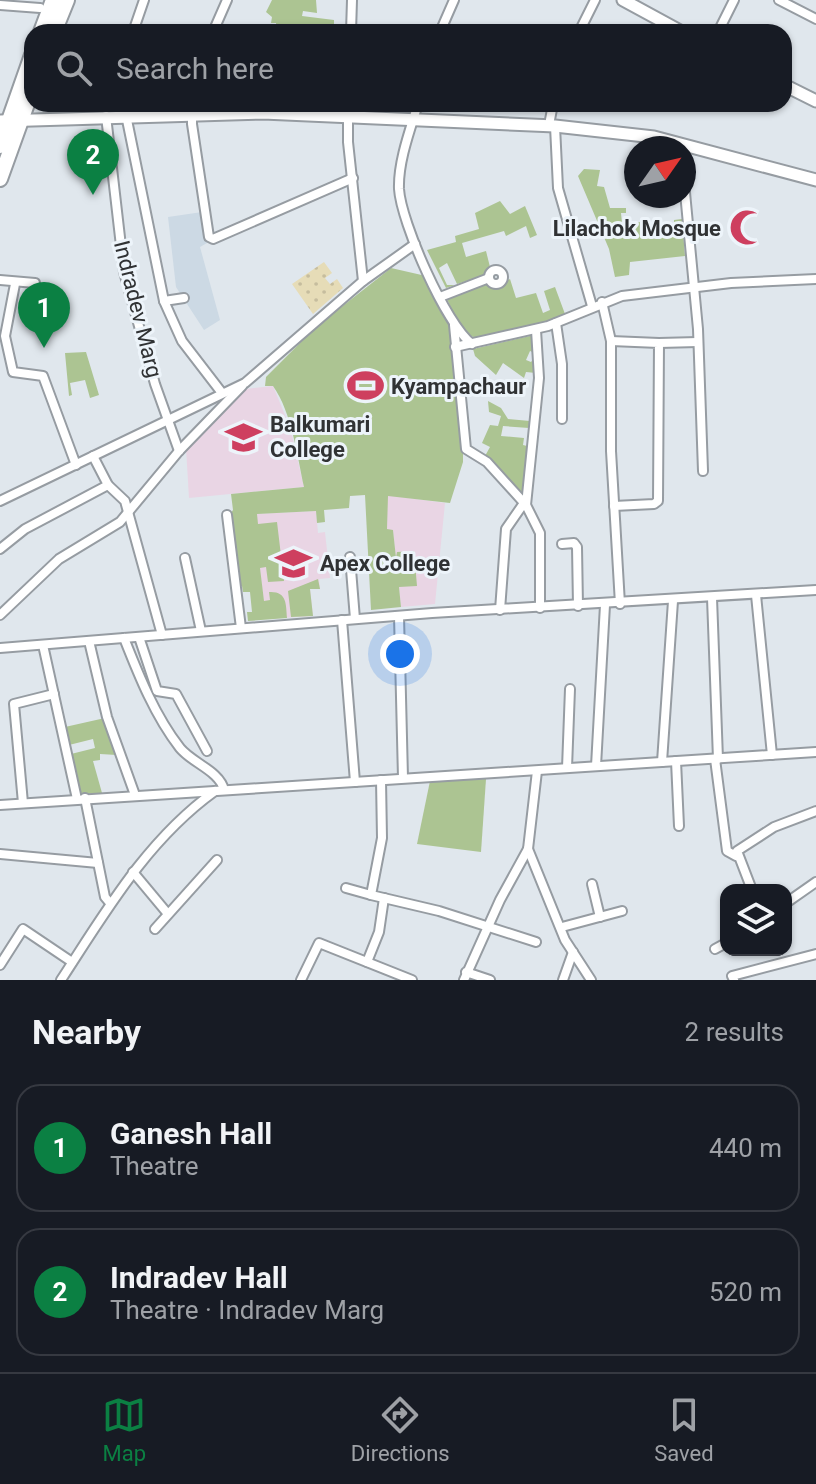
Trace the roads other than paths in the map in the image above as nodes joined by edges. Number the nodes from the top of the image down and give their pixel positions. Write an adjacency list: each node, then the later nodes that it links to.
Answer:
1 (67, 0): 14 (highway)
2 (144, 0): 15 (street)
3 (227, 0): 16 (street)
4 (352, 0): 17 (street)
5 (454, 0): 18 (street)
6 (595, 0): 19 (street)
7 (623, 0): 20 (street)
8 (734, 0): 21 (street)
9 (779, 0): 12 (street)
10 (46, 4): 11 (street); 13 (highway)
11 (0, 5)
12 (816, 19)
13 (42, 24)
14 (57, 24)
15 (136, 24)
16 (216, 24)
17 (351, 24)
18 (444, 24)
19 (583, 24)
20 (667, 24)
21 (722, 24)
22 (24, 79): 35 (highway)
23 (792, 89): 25 (street)
24 (24, 101): 35 (highway)
25 (816, 101)
26 (154, 112): 32 (street)
27 (192, 112): 40 (street)
28 (347, 112): 40 (street)
29 (369, 112): 34 (street)
30 (416, 112): 34 (street)
31 (553, 112): 36 (street)
32 (126, 115): 33 (street); 53 (street)
33 (106, 116): 35 (street); 68 (street, Indradev Marg)
34 (414, 118): 36 (street); 44 (street)
35 (10, 120): 38 (highway); 41 (highway)
36 (552, 125): 37 (street); 55 (street)
37 (646, 136)
38 (0, 146)
39 (696, 149): 42 (street)
40 (353, 178): 48 (street)
41 (0, 179)
42 (816, 180)
43 (686, 208): 50 (street)
44 (415, 244): 48 (street); 51 (street)
45 (489, 278): 51 (street)
46 (816, 279): 50 (street)
47 (0, 280): 49 (street)
48 (363, 281): 65 (street)
49 (15, 284): 58 (street); 71 (street)
50 (694, 287): 54 (street); 61 (street)
51 (440, 297): 56 (street)
52 (184, 298): 53 (street)
53 (164, 301): 66 (street)
54 (602, 302): 55 (street); 60 (street)
55 (592, 306): 57 (street)
56 (454, 323): 63 (street); 64 (street)
57 (556, 323): 59 (street); 67 (street)
58 (41, 330)
59 (536, 330): 63 (street); 75 (street)
60 (611, 341): 62 (street); 76 (street)
61 (698, 342): 62 (street); 72 (street)
62 (659, 343): 76 (street)
63 (472, 344): 64 (street)
64 (455, 347): 75 (street)
65 (245, 383): 66 (street); 69 (street)
66 (222, 393): 68 (street)
67 (562, 419)
68 (167, 421): 69 (street, Indradev Marg); 70 (street)
69 (179, 451): 77 (street)
70 (93, 456): 71 (street); 73 (street)
71 (76, 465): 74 (street)
72 (703, 471)
73 (108, 485): 77 (street); 80 (street)
74 (0, 501)
75 (525, 504): 90 (street); 91 (street)
76 (614, 506): 87 (street)
77 (127, 514): 92 (street); 98 (street)
78 (227, 515): 96 (street)
79 (562, 544): 89 (street)
80 (0, 549)
81 (350, 557): 94 (street)
82 (185, 558): 97 (street)
83 (816, 590): 84 (street)
84 (756, 595): 85 (street); 108 (street)
85 (712, 598): 86 (street); 109 (street)
86 (673, 601): 87 (street); 111 (street)
87 (620, 604): 88 (street)
88 (605, 605): 89 (street); 112 (street)
89 (578, 606): 90 (street)
90 (540, 608): 91 (street)
91 (500, 610): 93 (street)
92 (0, 615)
93 (399, 616): 94 (street); 115 (street)
94 (355, 619): 95 (street)
95 (342, 620): 96 (street); 117 (street)
96 (241, 628): 97 (street)
97 (201, 631): 98 (street)
98 (162, 635): 99 (street)
99 (139, 637): 100 (street); 106 (street)
100 (124, 638): 101 (street); 118 (street)
101 (89, 641): 102 (street); 119 (street)
102 (43, 645): 103 (street); 105 (street)
103 (0, 648)
104 (570, 689): 113 (street)
105 (54, 694): 120 (street); 121 (street)
106 (207, 751)
107 (816, 752): 108 (street)
108 (772, 755): 109 (street)
109 (716, 759): 110 (street); 127 (street)
110 (676, 761): 111 (street); 124 (street)
111 (662, 762): 112 (street)
112 (596, 766): 113 (street)
113 (567, 768): 114 (street)
114 (537, 771): 115 (street); 125 (street)
115 (403, 778): 116 (street)
116 (381, 780): 117 (street); 135 (street)
117 (355, 782): 118 (street)
118 (220, 790): 119 (street); 130 (street)
119 (135, 795): 120 (street)
120 (81, 799): 121 (street); 129 (street)
121 (23, 803): 122 (street)
122 (0, 805)
123 (816, 811): 127 (street)
124 (679, 826)
125 (528, 849): 142 (street); 143 (street)
126 (0, 854): 129 (street)
127 (736, 856): 133 (street)
128 (217, 860): 140 (street)
129 (98, 863): 138 (street)
130 (133, 872): 138 (street); 140 (street)
131 (816, 882): 137 (street)
132 (592, 884): 141 (street)
133 (749, 884)
134 (346, 888): 135 (street)
135 (371, 895): 136 (street)
136 (384, 898): 142 (street); 151 (street)
137 (792, 899)
138 (110, 903): 150 (street)
139 (622, 911): 141 (street)
140 (168, 914): 144 (street)
141 (600, 917): 143 (street)
142 (488, 926): 145 (street); 153 (street)
143 (562, 927): 148 (street)
144 (155, 929)
145 (536, 942)
146 (720, 946): 147 (street)
147 (715, 949)
148 (573, 952): 158 (street); 159 (street)
149 (816, 954): 160 (street)
150 (72, 962): 152 (street); 154 (street)
151 (367, 962): 155 (street); 156 (street)
152 (0, 965)
153 (465, 976): 157 (street)
154 (64, 979)
155 (301, 980)
156 (412, 980)
157 (490, 980)
158 (563, 980)
159 (591, 980)
160 (734, 980)

